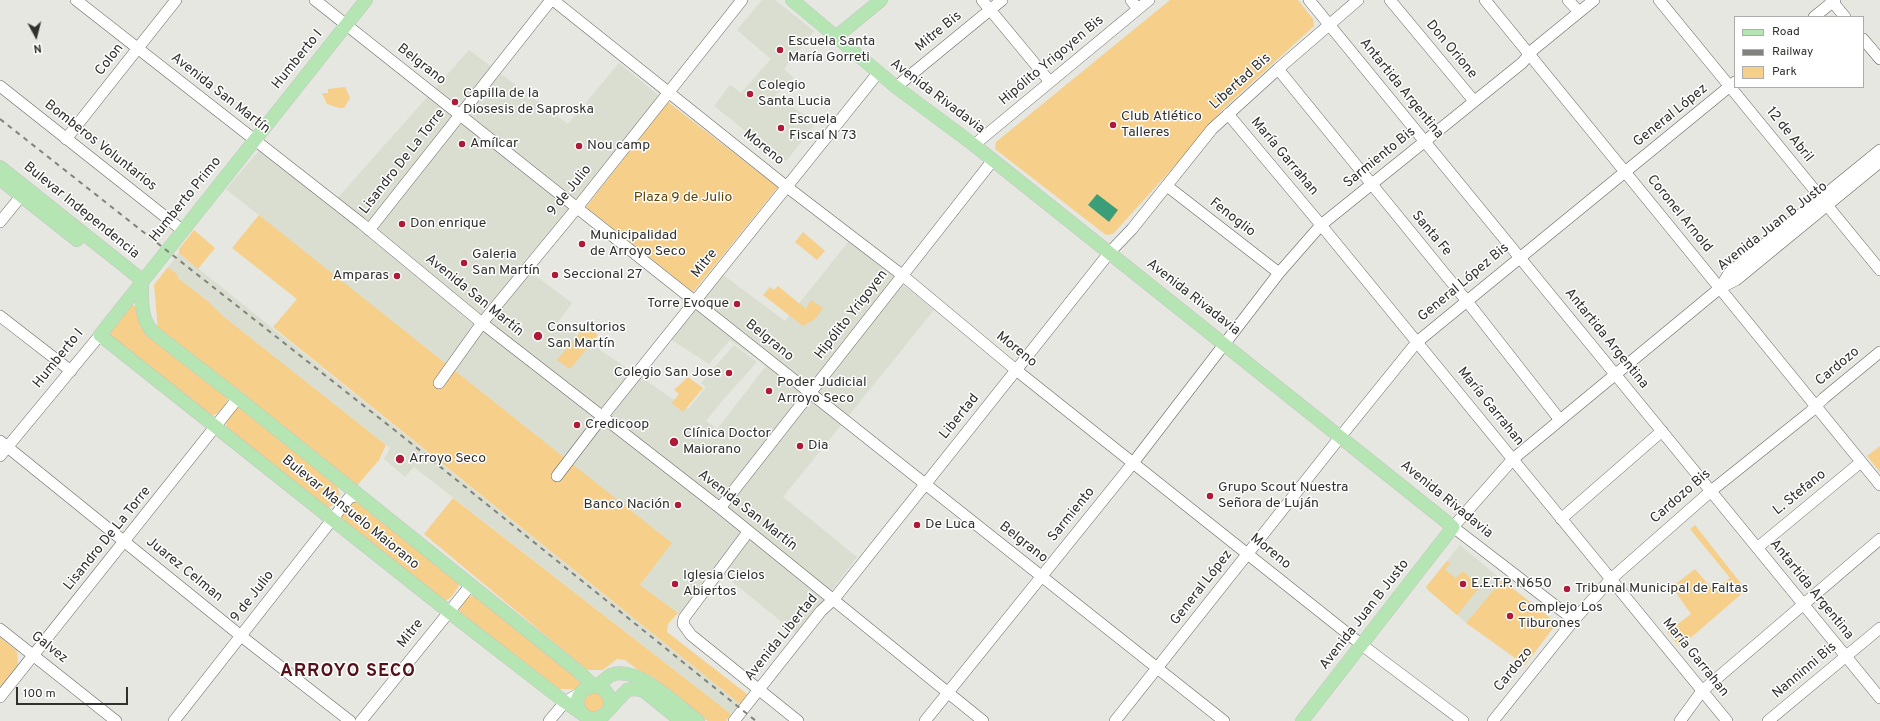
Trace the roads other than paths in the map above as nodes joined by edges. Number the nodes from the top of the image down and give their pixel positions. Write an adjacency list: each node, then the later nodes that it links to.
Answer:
1 (76, 0): 30 (street, Avenida San Martín)
2 (176, 0): 30 (street, Colon)
3 (314, 0): 27 (street, Belgrano)
4 (366, 0): 27 (main road, Humberto I)
5 (552, 0): 40 (street, Moreno); 43 (street, Lisandro De La Torre)
6 (742, 0): 40 (street, 9 de Julio)
7 (792, 0): 28 (main road, Avenida Rivadavia)
8 (881, 0): 28 (main road)
9 (982, 0): 22 (street)
10 (1002, 0): 22 (street, Mitre Bis)
11 (1131, 0): 21 (street)
12 (1149, 0): 21 (street, Hipólito Yrigoyen Bis)
13 (1309, 0): 26 (street, Antartida Argentina)
14 (1358, 0): 26 (street, Libertad Bis)
15 (1390, 0): 41 (street, Don Orione)
16 (1485, 0): 31 (street, Coronel Arnold)
17 (1568, 0): 23 (street)
18 (1594, 0): 23 (street, Sarmiento Bis)
19 (1659, 0): 36 (street, 12 de Abril)
20 (1833, 1): 24 (street); 25 (street)
21 (1138, 9): 35 (street, Hipólito Yrigoyen Bis)
22 (990, 10): 35 (street); 38 (street, Mitre Bis)
23 (1579, 12): 31 (street, Sarmiento Bis)
24 (1815, 16)
25 (1844, 16)
26 (1329, 24): 33 (street, Libertad Bis); 46 (street, Antartida Argentina)
27 (346, 25): 43 (street, Belgrano); 45 (main road, Humberto I)
28 (836, 37): 34 (main road, Avenida Rivadavia)
29 (1864, 40): 32 (street)
30 (138, 49): 44 (street, Colon); 45 (street, Avenida San Martín)
31 (1529, 54): 41 (street, Sarmiento Bis); 52 (street, Coronel Arnold)
32 (1880, 59)
33 (1278, 69): 42 (street, Libertad Bis); 54 (street, Santa Fe)
34 (878, 73): 38 (main road, Avenida Rivadavia); 55 (street, Mitre)
35 (1050, 82): 47 (street, Hipólito Yrigoyen Bis)
36 (1732, 84): 52 (street, General López)
37 (0, 86): 44 (street, Bomberos Voluntarios)
38 (896, 87): 47 (main road, Avenida Rivadavia)
39 (1735, 88): 58 (street, 12 de Abril)
40 (668, 92): 55 (street, Moreno); 59 (street, 9 de Julio)
41 (1474, 101): 46 (street, Sarmiento Bis)
42 (1228, 114): 56 (street, Libertad Bis); 61 (street, María Garrahan)
43 (460, 115): 59 (street, Belgrano); 63 (street, Lisandro De La Torre)
44 (66, 138): 62 (street, Bomberos Voluntarios)
45 (255, 140): 62 (main road, Humberto Primo); 63 (street, Avenida San Martín)
46 (1425, 141): 54 (street, Sarmiento Bis); 65 (street, Antartida Argentina)
47 (974, 145): 49 (main road, Avenida Rivadavia)
48 (1880, 150): 58 (street, Avenida Juan B Justo)
49 (993, 160): 64 (main road, Avenida Rivadavia); 68 (street, Hipólito Yrigoyen)
50 (1880, 162): 58 (street, Avenida Juan B Justo)
51 (0, 167): 57 (main road, Bulevar Independencia)
52 (1626, 172): 65 (street, General López Bis); 70 (street, Coronel Arnold)
53 (0, 179): 57 (main road, Bulevar Independencia)
54 (1371, 185): 61 (street, Sarmiento Bis); 72 (street, Santa Fe)
55 (787, 186): 68 (street, Moreno); 71 (street, Mitre)
56 (1167, 186): 64 (street, Libertad Bis); 67 (street, Fenoglio)
57 (24, 193): 60 (street); 69 (main road, Bulevar Independencia)
58 (1824, 201): 66 (street, 12 de Abril); 70 (street, Avenida Juan B Justo)
59 (576, 209): 71 (street, Belgrano); 75 (street, 9 de Julio)
60 (0, 222)
61 (1321, 225): 67 (street, Sarmiento Bis); 77 (street, María Garrahan)
62 (182, 230): 69 (main road, Humberto Primo)
63 (369, 230): 75 (street, Avenida San Martín)
64 (1110, 252): 78 (main road, Avenida Rivadavia); 80 (street, Libertad)
65 (1520, 257): 72 (street, General López Bis); 82 (street, Antartida Argentina)
66 (1880, 270)
67 (1279, 273): 78 (street, Sarmiento Bis)
68 (902, 276): 80 (street, Moreno); 84 (street, Hipólito Yrigoyen)
69 (136, 288): 73 (main road, Bulevar Mansuelo Maiorano); 73 (main road); 76 (main road, Humberto I)
70 (1720, 288): 82 (street, Avenida Juan B Justo); 86 (street, Coronel Arnold)
71 (695, 300): 84 (street, Belgrano); 87 (street, Mitre)
72 (1466, 300): 77 (street, General López Bis); 88 (street, Santa Fe)
73 (143, 305): 85 (main road, Bulevar Mansuelo Maiorano)
74 (0, 316): 81 (street)
75 (482, 323): 83 (street, 9 de Julio); 87 (street, Avenida San Martín)
76 (100, 335): 81 (street, Humberto I); 89 (main road, Bulevar Mansuelo Maiorano)
77 (1417, 342): 91 (street, General López Bis); 94 (street, María Garrahan)
78 (1226, 344): 91 (main road, Avenida Rivadavia); 96 (street, Sarmiento)
79 (1880, 352): 86 (street, Cardozo)
80 (1016, 370): 96 (street, Moreno); 98 (street, Libertad)
81 (71, 371): 92 (street, Humberto I)
82 (1616, 375): 88 (street, Avenida Juan B Justo); 90 (street, Antartida Argentina)
83 (439, 383)
84 (809, 393): 98 (street, Belgrano); 102 (street, Hipólito Yrigoyen)
85 (238, 398): 89 (street, Lisandro De La Torre); 101 (main road, Bulevar Mansuelo Maiorano)
86 (1816, 406): 95 (street, Coronel Arnold); 100 (street, Cardozo Bis)
87 (602, 417): 97 (street, Mitre); 102 (street, Avenida San Martín)
88 (1560, 420): 94 (street, Avenida Juan B Justo)
89 (216, 426): 103 (main road, Bulevar Mansuelo Maiorano); 108 (street, Lisandro De La Torre)
90 (1662, 431): 100 (street, Antartida Argentina); 104 (street)
91 (1341, 436): 105 (main road, Avenida Rivadavia); 110 (street, General López)
92 (4, 444): 93 (street, Humberto I); 108 (street, Juarez Celman)
93 (0, 456)
94 (1513, 459): 104 (street, María Garrahan); 105 (street, Avenida Juan B Justo)
95 (1861, 462): 99 (street, Coronel Arnold); 109 (street, L. Stefano)
96 (1133, 463): 110 (street, Moreno); 111 (street, Sarmiento)
97 (557, 476)
98 (925, 485): 111 (street, Belgrano); 114 (street, Libertad)
99 (1880, 485)
100 (1711, 491): 109 (street, Antartida Argentina); 112 (street, Cardozo Bis)
101 (358, 495): 103 (street, 9 de Julio); 113 (main road, Bulevar Mansuelo Maiorano)
102 (720, 508): 106 (street, Avenida San Martín)
103 (333, 519): 116 (main road, Bulevar Mansuelo Maiorano); 120 (street, 9 de Julio)
104 (1561, 519): 112 (street, María Garrahan)
105 (1453, 527): 117 (street, Avenida Rivadavia); 121 (main road, Avenida Juan B Justo)
106 (748, 532): 114 (street, Avenida San Martín); 130 (street)
107 (1880, 539): 115 (street)
108 (125, 542): 120 (street, Juarez Celman); 122 (street, Lisandro De La Torre)
109 (1757, 548): 115 (street, Antartida Argentina)
110 (1248, 553): 121 (street, Moreno); 124 (street, General López)
111 (1041, 577): 124 (street, Belgrano); 131 (street, Sarmiento)
112 (1610, 579): 117 (street, Cardozo Bis); 129 (street, María Garrahan)
113 (470, 586): 116 (street, Mitre); 125 (main road, Bulevar Mansuelo Maiorano)
114 (834, 600): 130 (street, Avenida Libertad); 131 (street, Avenida San Martín)
115 (1803, 604): 123 (street, Antartida Argentina); 129 (street)
116 (449, 612): 135 (main road, Bulevar Mansuelo Maiorano); 141 (street, Mitre)
117 (1574, 620): 154 (street, Cardozo)
118 (1880, 628): 123 (street, Nanninni Bis)
119 (0, 629): 122 (street, Galvez)
120 (241, 636): 139 (street, 9 de Julio); 140 (street, Juarez Celman)
121 (1362, 645): 152 (main road, Avenida Juan B Justo); 153 (street, Moreno)
122 (34, 655): 133 (street, Lisandro De La Torre); 138 (street, Galvez)
123 (1846, 656): 134 (street, Antartida Argentina); 157 (street, Nanninni Bis)
124 (1158, 668): 150 (street, General López); 151 (street, Belgrano)
125 (583, 675): 127 (main road); 128 (main road, Bulevar Mansuelo Maiorano)
126 (633, 675): 127 (main road); 132 (street); 144 (main road)
127 (610, 676): 128 (main road)
128 (591, 688): 135 (street); 136 (main road, Bulevar Mansuelo Maiorano); 137 (main road)
129 (1702, 691): 155 (street); 156 (street, María Garrahan)
130 (762, 692): 145 (street, Avenida Libertad); 146 (street, Avenida Libertad); 147 (street)
131 (948, 693): 148 (street, Sarmiento); 149 (street, Avenida San Martín)
132 (621, 696): 136 (main road, Bulevar Mansuelo Maiorano); 143 (main road, Bulevar Mansuelo Maiorano)
133 (0, 697)
134 (1880, 698)
135 (565, 702): 137 (main road, Bulevar Mansuelo Maiorano); 142 (street)
136 (610, 708): 137 (main road, Bulevar Mansuelo Maiorano)
137 (582, 714)
138 (116, 721)
139 (174, 721)
140 (350, 721)
141 (361, 721)
142 (550, 721)
143 (681, 721)
144 (698, 721)
145 (734, 721)
146 (744, 721)
147 (798, 721)
148 (925, 721)
149 (983, 721)
150 (1115, 721)
151 (1224, 721)
152 (1302, 721)
153 (1463, 721)
154 (1493, 721)
155 (1680, 721)
156 (1727, 721)
157 (1768, 721)

